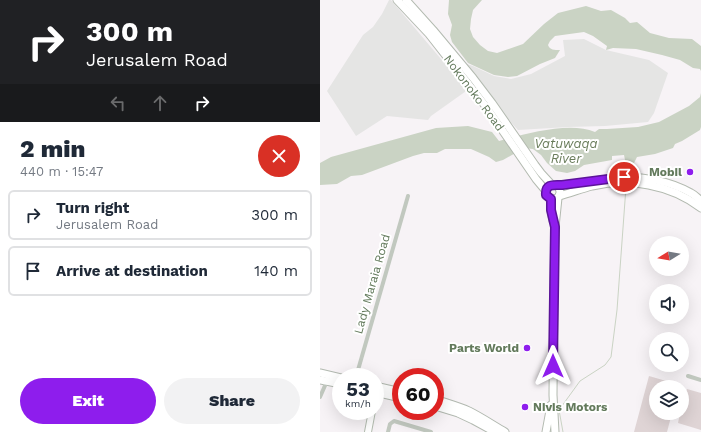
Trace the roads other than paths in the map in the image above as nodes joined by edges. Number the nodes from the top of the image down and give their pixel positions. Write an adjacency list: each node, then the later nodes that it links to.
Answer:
1 (397, 0): 3 (main road, Nokonoko Road)
2 (406, 0): 3 (main road, Nokonoko Road)
3 (444, 48): 4 (main road, Nokonoko Road)
4 (524, 154): 5 (main road, Nokonoko Road); 6 (main road, Nokonoko Road)
5 (553, 185): 6 (main road); 8 (main road); 9 (main road)
6 (546, 191): 8 (main road)
7 (408, 196): 11 (street, Lady Maraia Road)
8 (556, 198): 10 (main road); 17 (main road)
9 (701, 201)
10 (701, 208)
11 (359, 368)
12 (320, 373): 13 (main road)
13 (332, 376)
14 (688, 376): 16 (street)
15 (324, 380): 18 (street)
16 (701, 380)
17 (553, 395): 27 (main road); 28 (main road)
18 (320, 397)
19 (444, 402): 26 (main road)
20 (444, 409): 25 (main road)
21 (370, 420): 22 (main road)
22 (368, 432)
23 (388, 432): 24 (street)
24 (430, 432)
25 (495, 432)
26 (505, 432)
27 (546, 432)
28 (555, 432)

